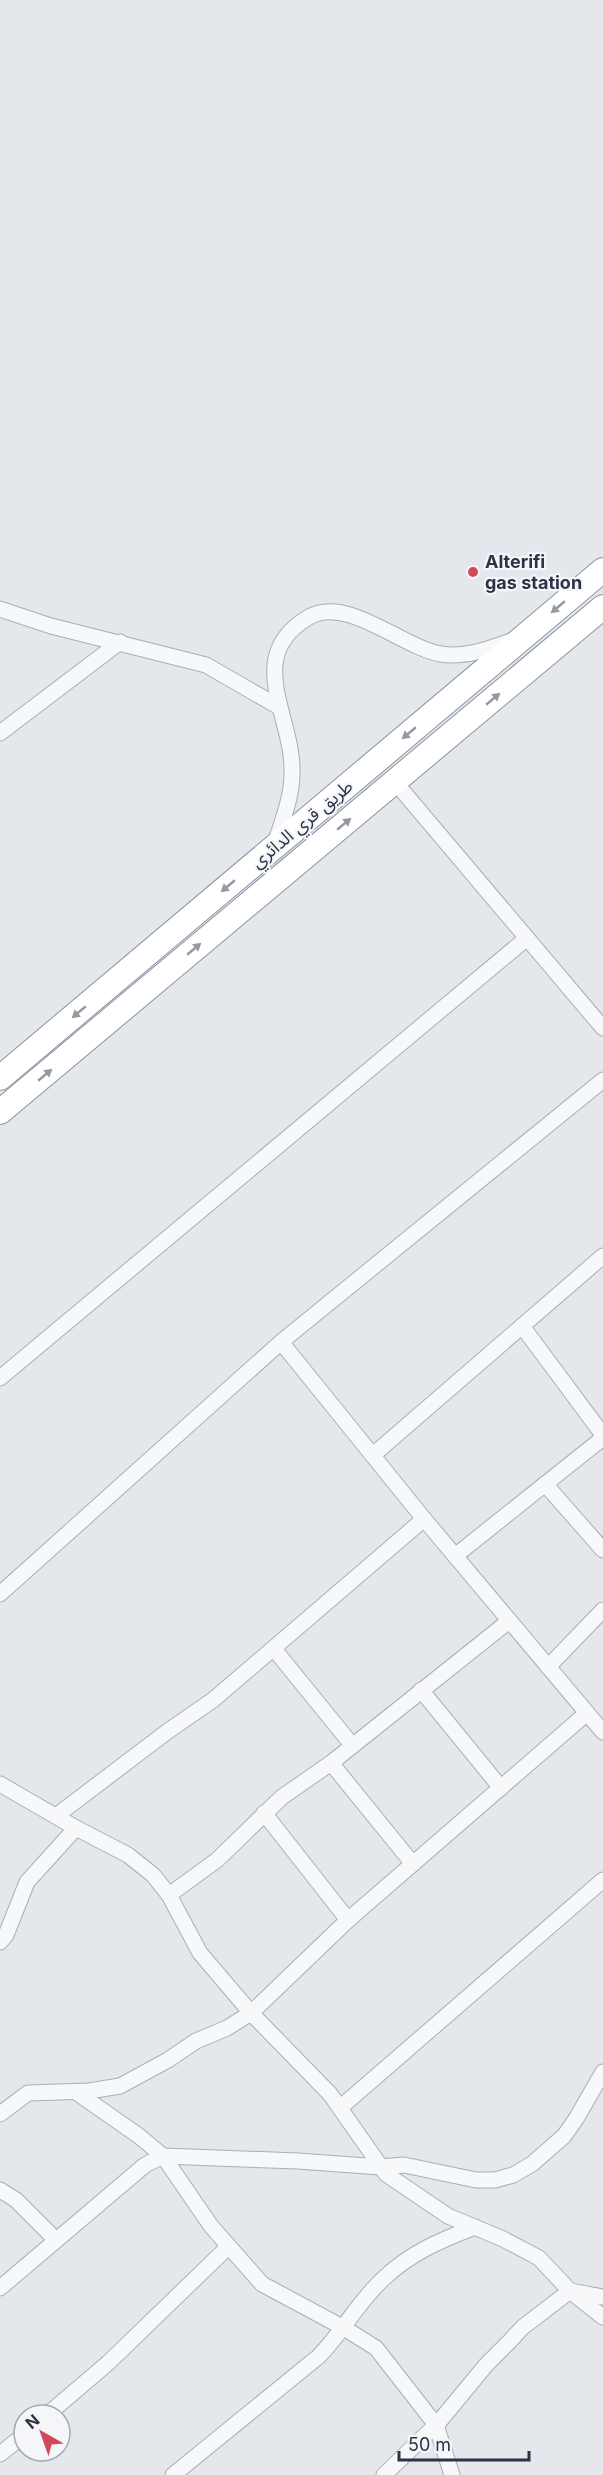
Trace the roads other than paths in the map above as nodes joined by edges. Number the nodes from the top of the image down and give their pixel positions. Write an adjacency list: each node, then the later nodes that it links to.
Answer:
1 (603, 570): 4 (highway, طريق قري الدائري, one-way to 4)
2 (603, 607): 8 (highway, طريق قري الدائري, one-way to 2)
3 (0, 609): 5 (street)
4 (524, 637): 6 (street); 9 (highway, طريق قري الدائري, one-way to 9)
5 (120, 642): 6 (street); 7 (street)
6 (279, 707): 9 (street)
7 (0, 733)
8 (395, 782): 10 (street); 14 (highway, طريق قري الدائري, one-way to 8)
9 (275, 847): 12 (highway, طريق قري الدائري, one-way to 12)
10 (527, 938): 11 (street); 18 (street)
11 (603, 1028)
12 (0, 1078)
13 (603, 1080): 17 (street)
14 (0, 1112)
15 (603, 1256): 16 (street)
16 (522, 1326): 19 (street); 20 (street)
17 (281, 1342): 20 (street); 25 (street)
18 (0, 1378)
19 (603, 1437): 21 (street)
20 (373, 1455): 22 (street)
21 (545, 1484): 23 (street); 24 (street)
22 (424, 1519): 24 (street); 28 (street)
23 (603, 1550)
24 (455, 1556): 27 (street)
25 (0, 1594)
26 (603, 1610): 29 (street)
27 (509, 1621): 29 (street); 30 (street)
28 (274, 1649): 33 (street); 38 (street)
29 (548, 1667): 31 (street)
30 (421, 1690): 33 (street); 36 (street)
31 (587, 1713): 32 (street); 36 (street)
32 (603, 1732)
33 (352, 1745): 34 (street)
34 (331, 1763): 37 (street); 40 (street)
35 (0, 1784): 38 (street)
36 (501, 1788): 40 (street)
37 (264, 1813): 42 (street); 43 (street)
38 (56, 1816): 39 (street)
39 (75, 1828): 42 (street); 44 (street)
40 (413, 1864): 43 (street)
41 (603, 1880): 48 (street)
42 (170, 1895): 45 (street)
43 (348, 1920): 45 (street)
44 (0, 1942)
45 (251, 2013): 47 (street); 48 (street)
46 (603, 2072): 51 (street)
47 (76, 2092): 49 (street); 50 (street)
48 (341, 2107): 51 (street)
49 (0, 2114)
50 (163, 2157): 51 (street); 54 (street); 55 (street)
51 (380, 2167): 53 (street)
52 (0, 2190): 54 (street)
53 (475, 2227): 57 (street); 60 (street)
54 (56, 2240): 56 (street)
55 (228, 2247): 60 (street); 61 (street)
56 (0, 2288)
57 (570, 2291): 58 (street); 59 (street); 62 (street)
58 (603, 2297)
59 (603, 2317)
60 (344, 2328): 62 (street); 65 (street)
61 (61, 2403)
62 (436, 2425): 66 (street); 67 (street)
63 (12, 2444): 64 (street)
64 (0, 2454)
65 (173, 2475)
66 (384, 2475)
67 (452, 2475)

